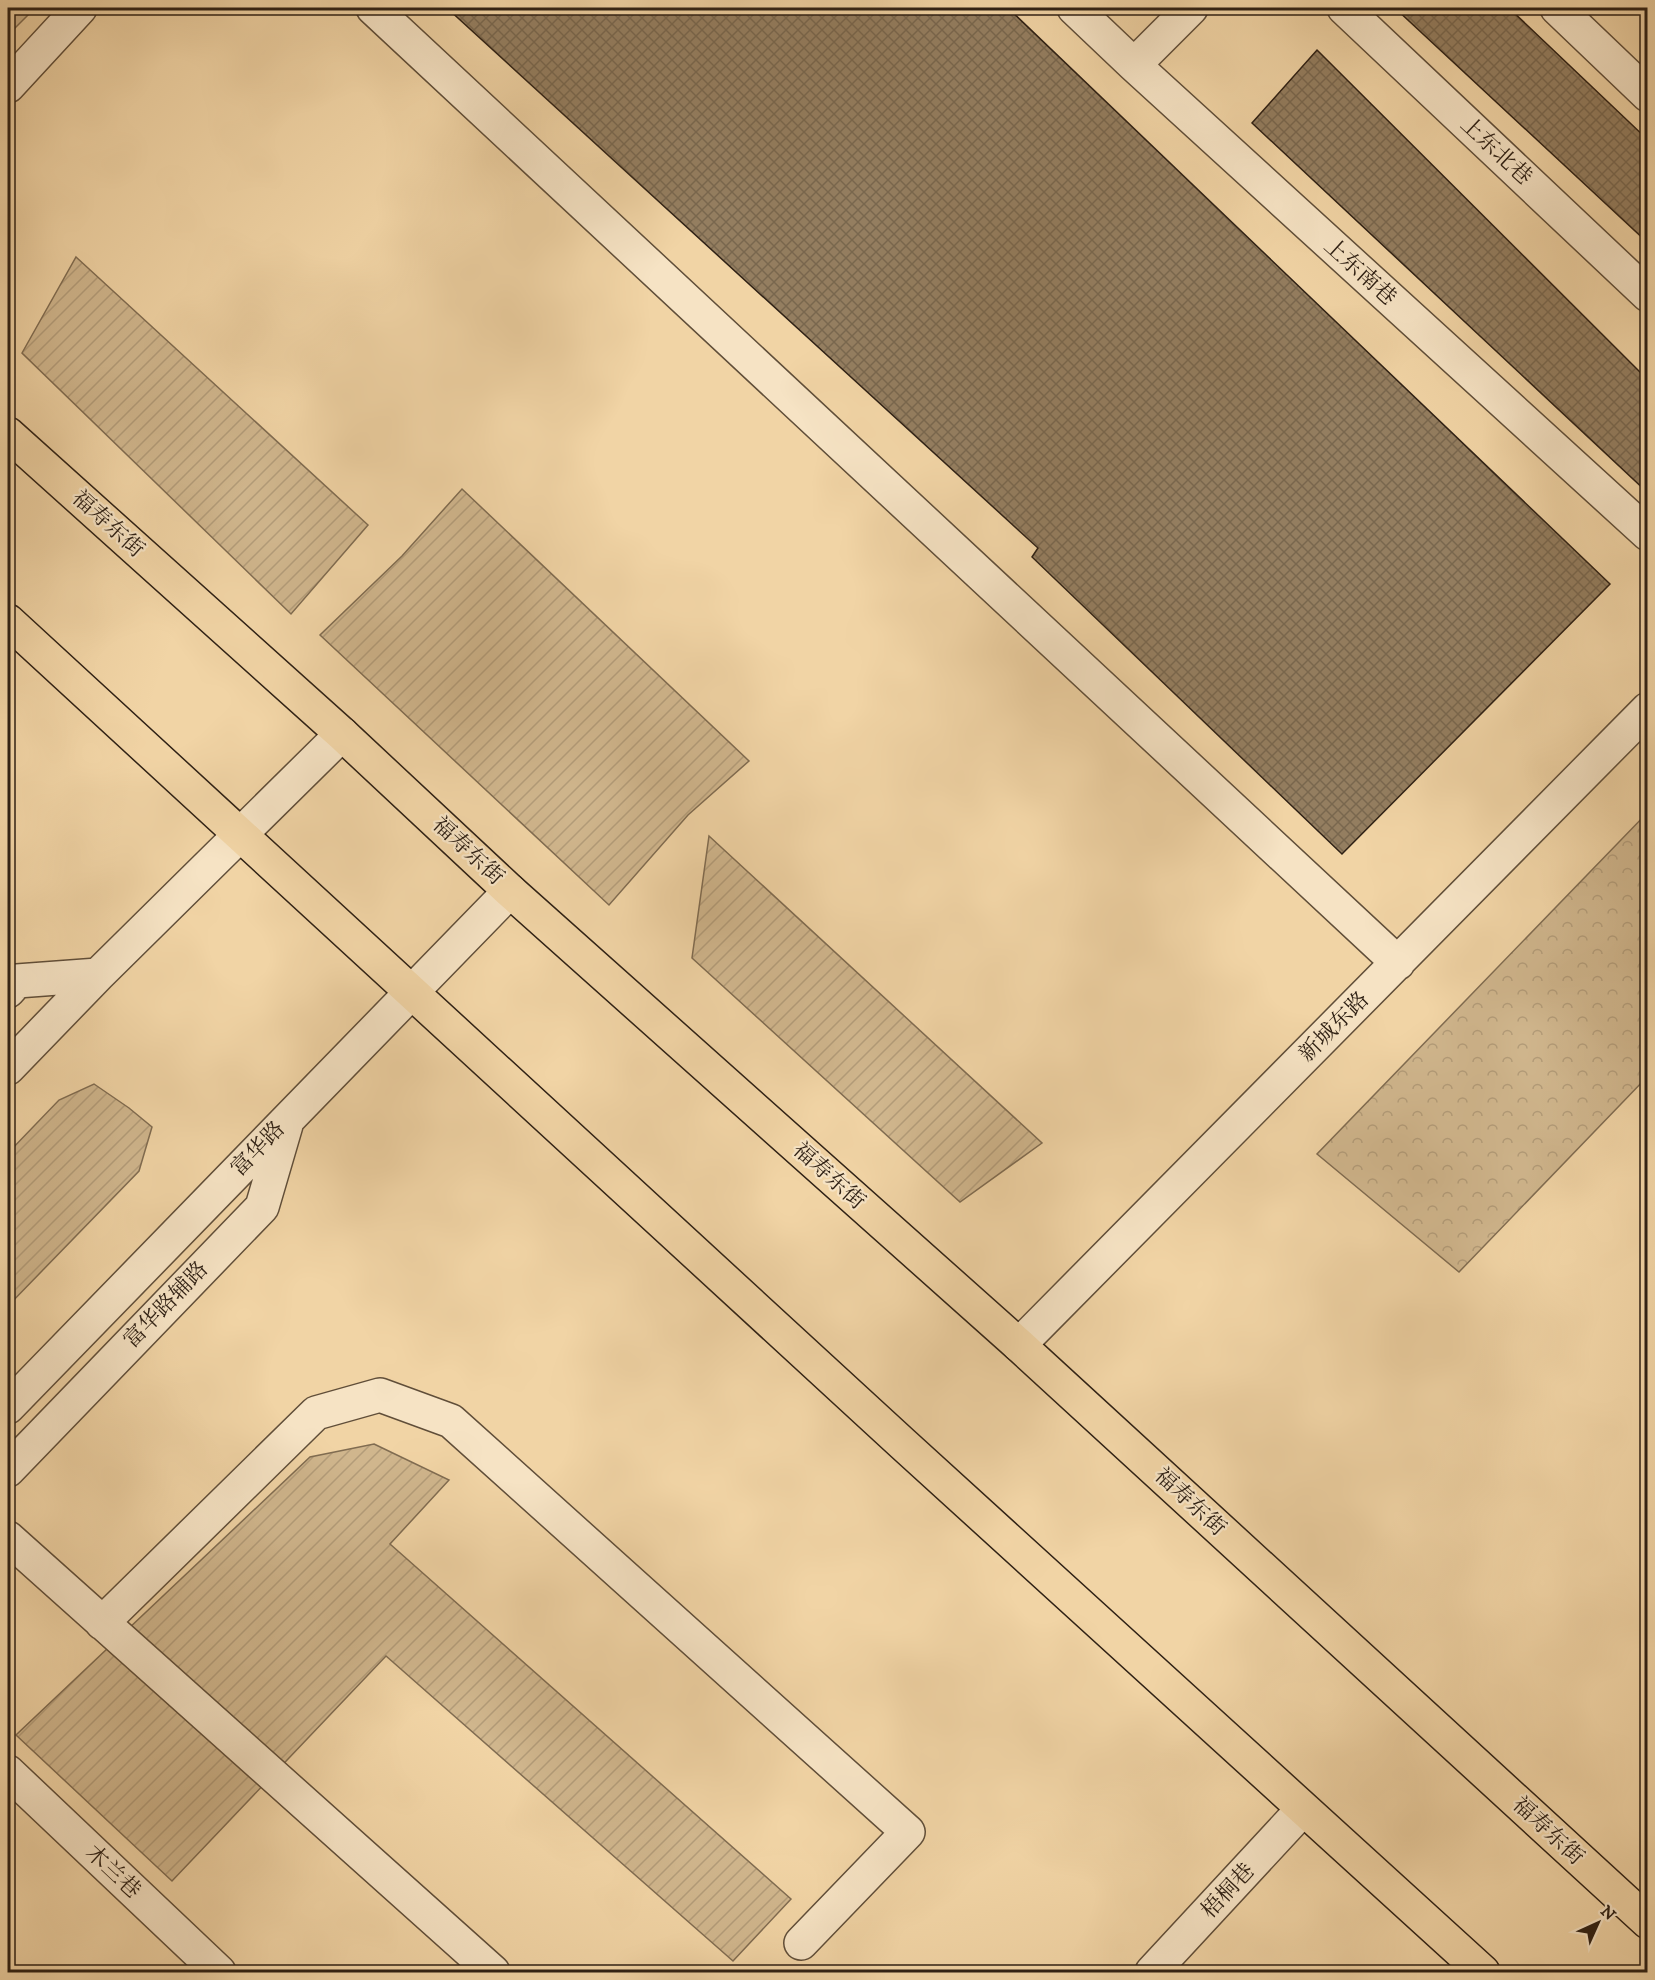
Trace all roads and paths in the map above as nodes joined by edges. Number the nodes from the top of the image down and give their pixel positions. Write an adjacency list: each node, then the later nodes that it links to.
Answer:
1 (80, 8): 8 (street)
2 (373, 8): 18 (street)
3 (1074, 8): 7 (street, 上东南巷)
4 (1191, 8): 7 (street)
5 (1344, 8): 10 (street, 上东北巷)
6 (1557, 8): 9 (street)
7 (1134, 65): 12 (street, 上东南巷)
8 (8, 86)
9 (1647, 95)
10 (1647, 295)
11 (8, 434): 15 (main road, 福寿东街)
12 (1647, 534)
13 (8, 621): 16 (main road)
14 (1647, 709): 18 (street, 新城东路)
15 (342, 734): 16 (street); 17 (main road, 福寿东街)
16 (240, 835): 19 (street); 21 (main road)
17 (510, 891): 21 (street, 富华路); 24 (main road, 福寿东街)
18 (1398, 963): 24 (street, 新城东路)
19 (98, 975): 20 (street); 22 (street)
20 (8, 991)
21 (412, 993): 23 (street, 富华路); 30 (main road)
22 (8, 1068)
23 (287, 1119): 25 (street, 富华路); 26 (street, 富华路辅路)
24 (1019, 1345): 31 (main road, 福寿东街)
25 (8, 1407)
26 (8, 1470)
27 (8, 1539): 28 (street)
28 (102, 1623): 32 (street); 34 (street)
29 (8, 1772): 33 (street, 木兰巷)
30 (1303, 1809): 35 (street, 梧桐巷); 36 (main road)
31 (1647, 1922)
32 (801, 1943)
33 (219, 1972)
34 (493, 1972)
35 (1152, 1972)
36 (1483, 1972)

